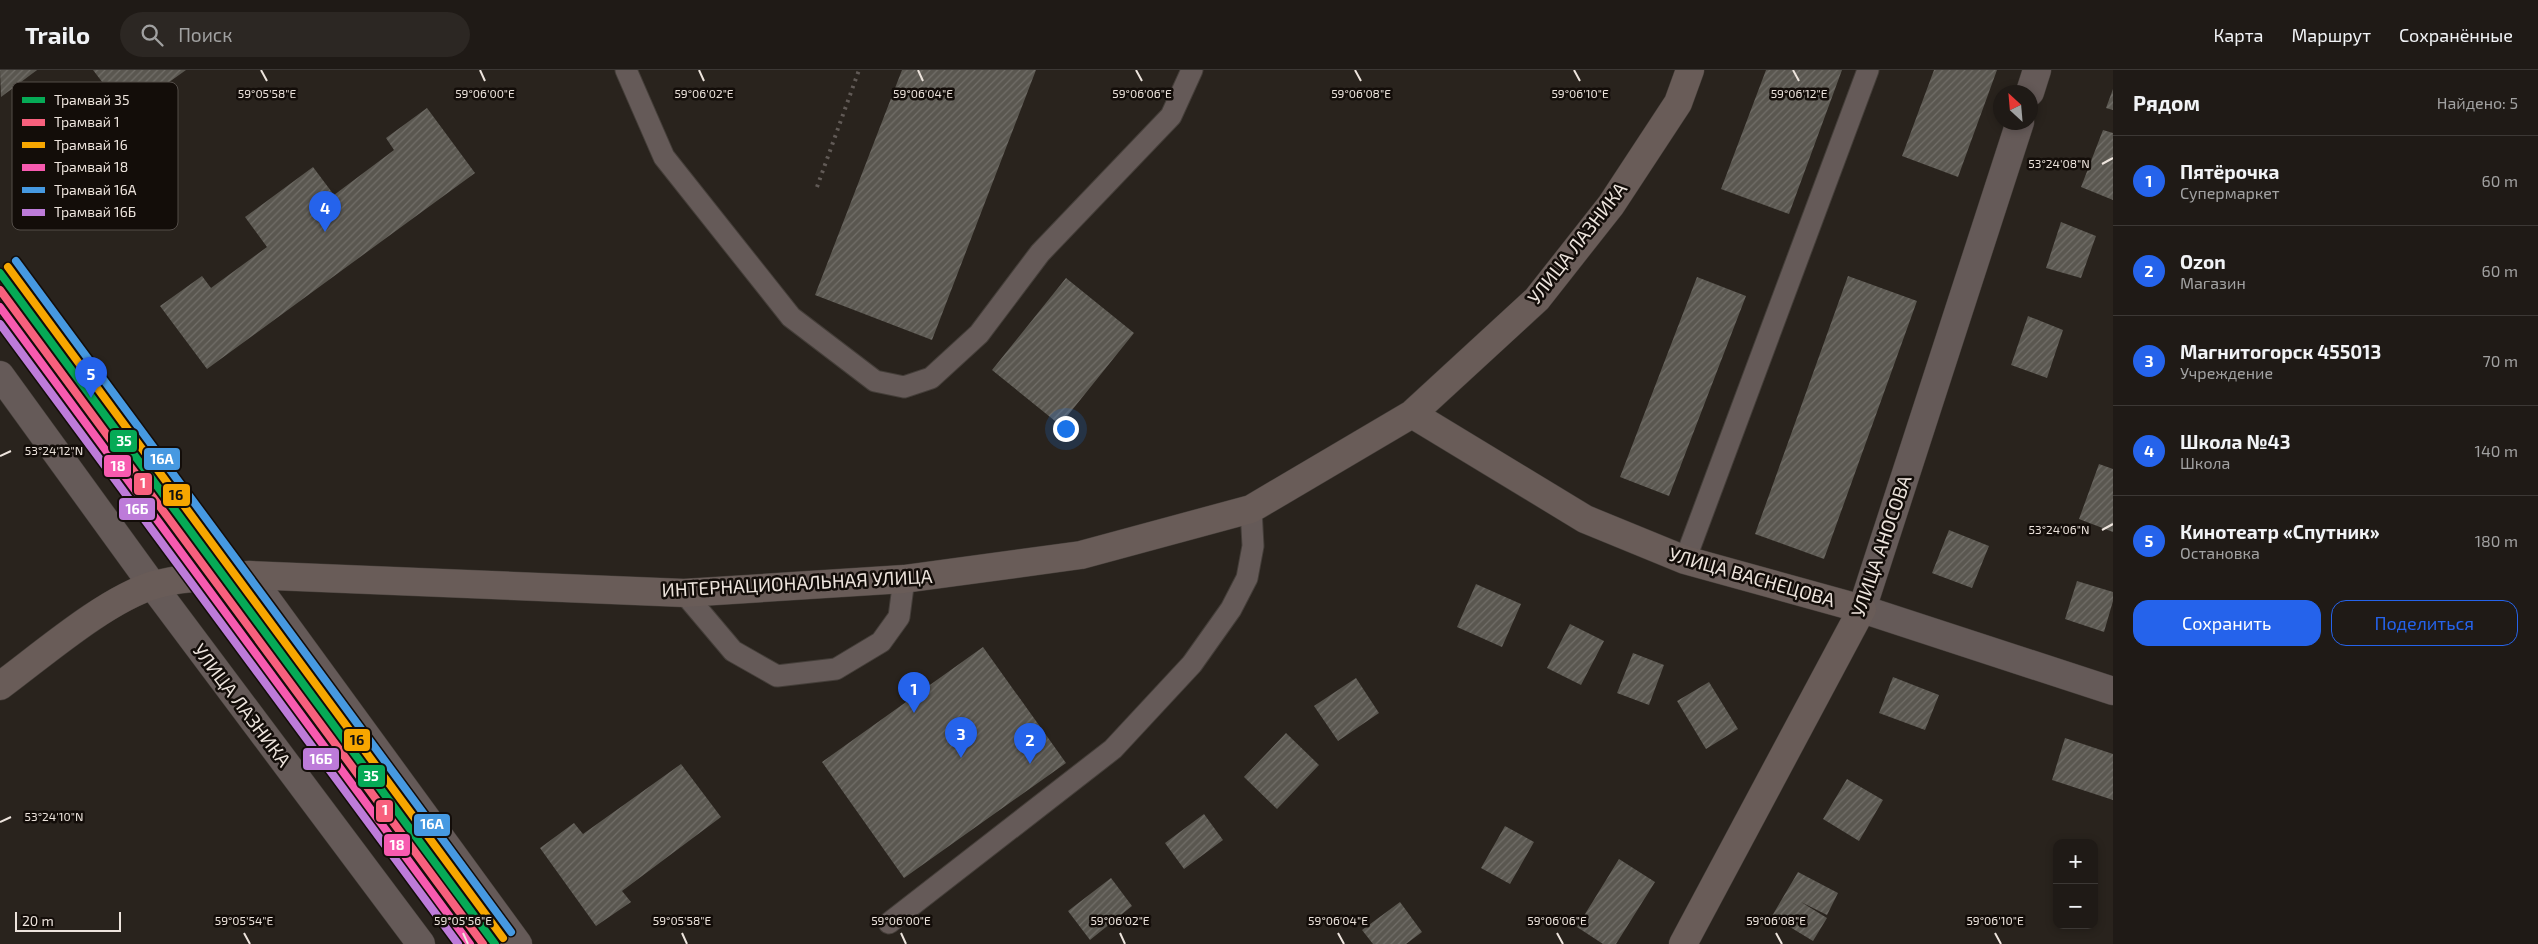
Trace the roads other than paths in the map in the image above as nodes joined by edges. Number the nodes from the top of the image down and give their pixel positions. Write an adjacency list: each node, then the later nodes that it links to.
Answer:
1 (626, 70): 2 (lane)
2 (1192, 70)
3 (1690, 70): 9 (street, УЛИЦА ЛАЗНИКА)
4 (1868, 70): 11 (lane)
5 (2037, 70): 6 (street)
6 (2032, 85)
7 (2017, 130): 16 (street, УЛИЦА АНОСОВА)
8 (0, 375): 14 (street, УЛИЦА ЛАЗНИКА)
9 (1412, 414): 10 (street, ИНТЕРНАЦИОНАЛЬНАЯ УЛИЦА); 11 (street, УЛИЦА ВАСНЕЦОВА)
10 (1251, 509): 13 (street, ИНТЕРНАЦИОНАЛЬНАЯ УЛИЦА); 19 (lane)
11 (1685, 560): 16 (street, УЛИЦА ВАСНЕЦОВА)
12 (249, 575): 14 (street, ИНТЕРНАЦИОНАЛЬНАЯ УЛИЦА); 15 (street, ИНТЕРНАЦИОНАЛЬНАЯ УЛИЦА); 21 (street)
13 (904, 579): 15 (street, ИНТЕРНАЦИОНАЛЬНАЯ УЛИЦА); 15 (lane)
14 (153, 586): 17 (street, ИНТЕРНАЦИОНАЛЬНАЯ УЛИЦА); 20 (street, УЛИЦА ЛАЗНИКА)
15 (684, 593)
16 (1862, 609): 18 (street, УЛИЦА ВАСНЕЦОВА); 22 (street, УЛИЦА АНОСОВА)
17 (0, 686)
18 (2113, 691)
19 (889, 923)
20 (421, 944)
21 (518, 944)
22 (1683, 944)

